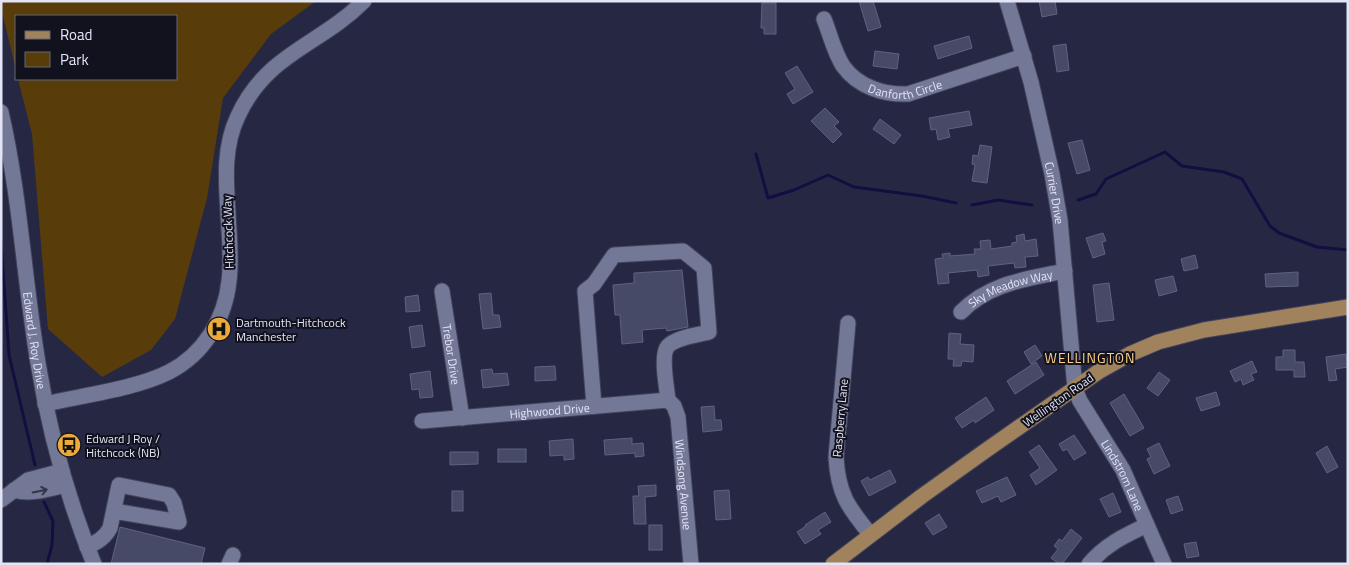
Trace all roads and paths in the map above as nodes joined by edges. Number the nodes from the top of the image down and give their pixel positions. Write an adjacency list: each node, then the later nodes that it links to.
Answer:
1 (364, 1): 13 (street, Hitchcock Way)
2 (1007, 1): 4 (street, Currier Drive)
3 (824, 19): 4 (street, Danforth Circle)
4 (1024, 56): 6 (street, Currier Drive)
5 (2, 116): 13 (street, Edward J. Roy Drive)
6 (1065, 271): 9 (street, Sky Meadow Way); 11 (street, Currier Drive)
7 (442, 291): 15 (street, Trebor Drive)
8 (1348, 307): 11 (main road, Wellington Road)
9 (961, 312)
10 (848, 323): 21 (street, Raspberry Lane)
11 (1075, 389): 20 (street, Lindstrom Lane); 21 (main road, Wellington Road)
12 (671, 403): 14 (street, Highwood Drive); 14 (street, Windsong Avenue); 24 (street, Windsong Avenue)
13 (45, 404): 17 (street, Edward J. Roy Drive)
14 (594, 406): 15 (street, Highwood Drive)
15 (462, 418): 16 (street, Highwood Drive)
16 (422, 421)
17 (64, 478): 18 (street); 22 (street, Edward J. Roy Drive)
18 (1, 500)
19 (114, 511): 22 (street)
20 (1147, 526): 26 (street); 27 (street, Lindstrom Lane)
21 (870, 534): 25 (main road, Wellington Road)
22 (87, 547): 23 (street, Edward J. Roy Drive)
23 (94, 564)
24 (691, 564)
25 (833, 564)
26 (1089, 564)
27 (1164, 564)

